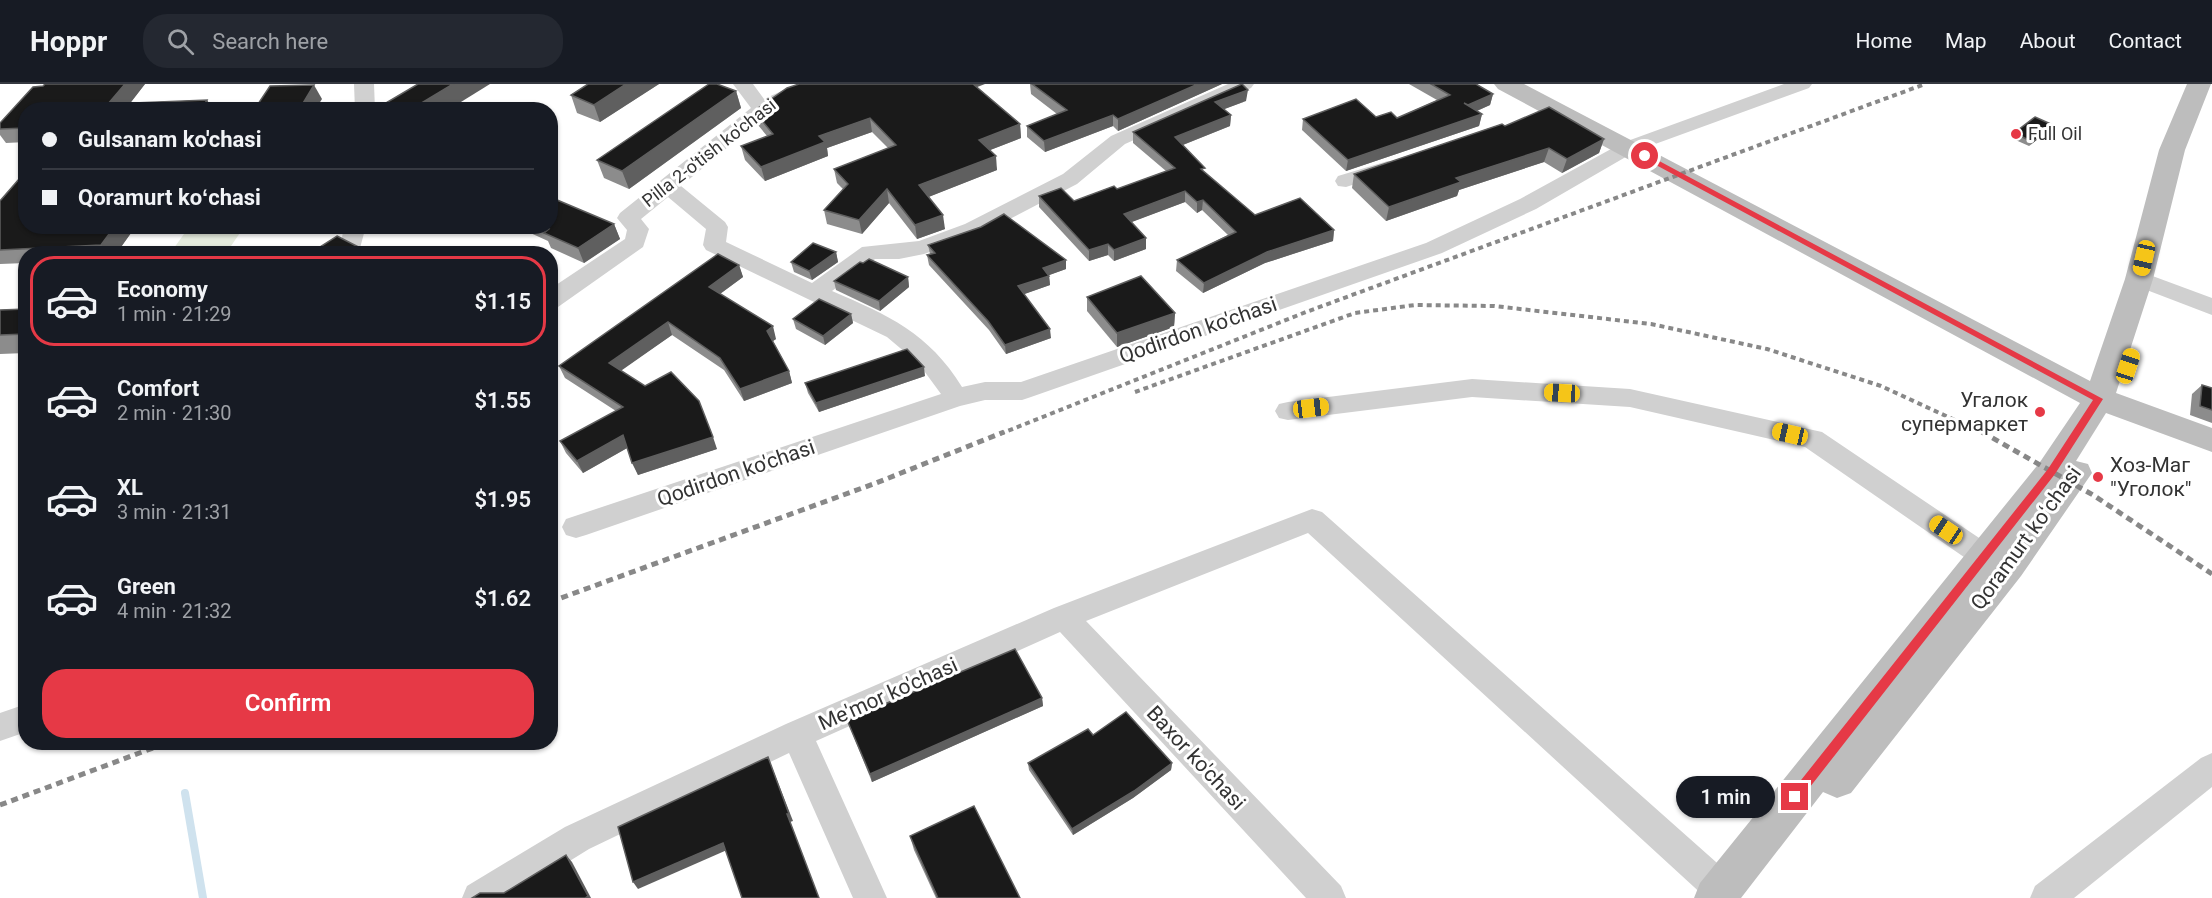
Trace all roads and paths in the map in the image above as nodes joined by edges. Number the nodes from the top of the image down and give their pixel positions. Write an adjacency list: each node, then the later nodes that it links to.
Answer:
1 (364, 84): 9 (street)
2 (744, 84): 11 (street)
3 (816, 84): 11 (street, Pilla 2-o'tish ko'chasi)
4 (1244, 84): 18 (street)
5 (1506, 84): 10 (main road)
6 (1802, 84): 13 (street, Qodirdon ko'chasi)
7 (2199, 84): 17 (main road, Qoramurt koʻchasi)
8 (2212, 86): 17 (main road, Qoramurt koʻchasi)
9 (365, 102)
10 (1556, 108): 12 (street); 13 (main road)
11 (762, 109): 16 (street, Pilla 2-o'tish ko'chasi)
12 (1523, 120)
13 (1629, 147): 21 (street, Qodirdon ko'chasi); 22 (main road)
14 (1412, 158): 15 (street)
15 (1346, 181)
16 (668, 186): 18 (street); 19 (street, Pilla 2-o'tish ko'chasi)
17 (2146, 282): 20 (street); 22 (main road, Qoramurt koʻchasi)
18 (815, 292): 21 (street)
19 (558, 295)
20 (2212, 307)
21 (956, 398): 25 (street, Qodirdon ko'chasi)
22 (2107, 403): 24 (main road); 26 (main road, Qoramurt koʻchasi); 32 (main road, Qoramurt koʻchasi)
23 (1287, 411): 26 (street)
24 (2212, 440)
25 (576, 527)
26 (1984, 556): 32 (main road, Qoramurt koʻchasi)
27 (1064, 617): 30 (street, Me'mor ko'chasi); 32 (street, Me'mor ko'chasi); 35 (street, Baxor ko'chasi)
28 (18, 721): 29 (street)
29 (0, 728)
30 (796, 734): 33 (street, Me'mor ko'chasi); 34 (street)
31 (2212, 768): 36 (street)
32 (1726, 896)
33 (479, 898)
34 (870, 898)
35 (1329, 898)
36 (2047, 898)

